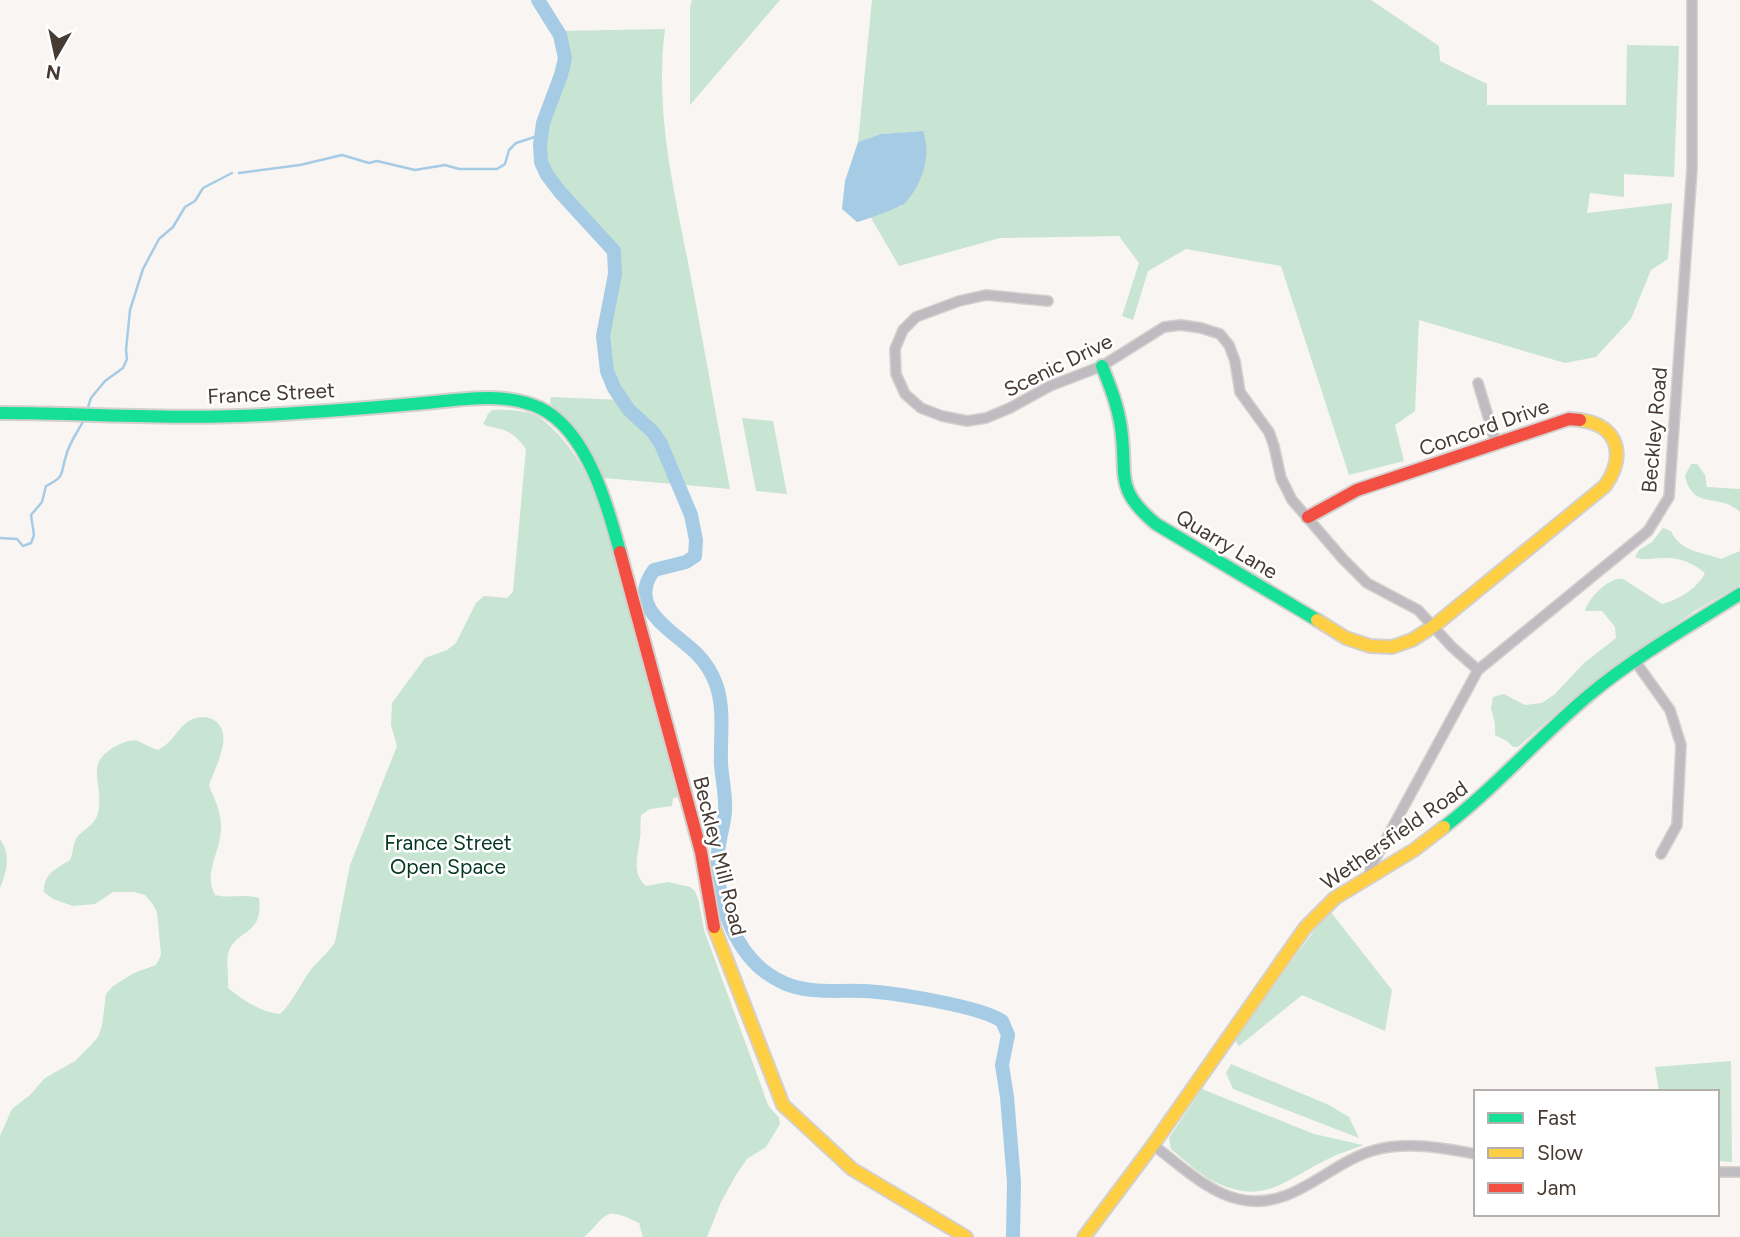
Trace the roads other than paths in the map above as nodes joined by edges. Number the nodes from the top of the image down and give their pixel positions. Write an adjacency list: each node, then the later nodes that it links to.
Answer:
1 (1692, 0): 12 (street, Beckley Road)
2 (1048, 302): 3 (street, Scenic Drive)
3 (1102, 366): 8 (street, Scenic Drive); 10 (street, Quarry Lane)
4 (1478, 383): 7 (street)
5 (543, 409): 6 (street, France Street); 19 (street, Beckley Mill Road)
6 (0, 413)
7 (1496, 443): 8 (street, Concord Drive); 10 (street, Concord Drive)
8 (1308, 517): 10 (street, Scenic Drive)
9 (1740, 594): 11 (street, Wethersfield Road)
10 (1434, 626): 12 (street, Scenic Drive)
11 (1635, 661): 13 (street); 14 (street, Wethersfield Road)
12 (1478, 670): 14 (street, Beckley Road)
13 (1661, 854)
14 (1369, 876): 15 (street, Wethersfield Road)
15 (1153, 1145): 16 (street); 20 (street, Wethersfield Road)
16 (1474, 1154)
17 (1719, 1172): 18 (street)
18 (1740, 1172)
19 (967, 1237)
20 (1084, 1237)

